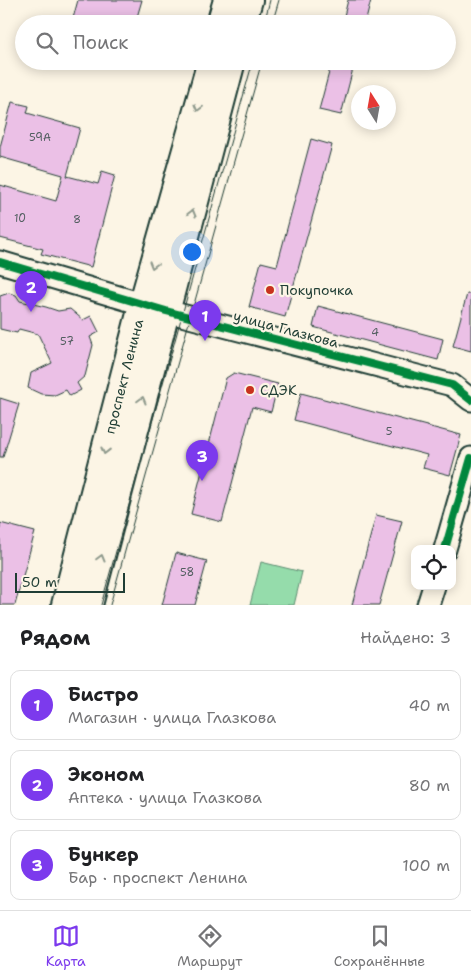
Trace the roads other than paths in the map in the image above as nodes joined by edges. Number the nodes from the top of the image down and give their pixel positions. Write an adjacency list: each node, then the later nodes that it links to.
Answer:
1 (227, 0): 3 (main road)
2 (249, 0): 4 (main road)
3 (223, 15)
4 (245, 15)
5 (208, 70): 8 (main road, проспект Ленина, one-way to 8)
6 (229, 70): 8 (main road, проспект Ленина, one-way to 6)
7 (0, 262): 8 (street, улица Глазкова)
8 (154, 306): 9 (street, улица Глазкова); 13 (main road, проспект Ленина, one-way to 13); 14 (main road, проспект Ленина, one-way to 8)
9 (471, 400)
10 (471, 458): 11 (street)
11 (446, 545)
12 (433, 590): 15 (street)
13 (65, 605)
14 (89, 605)
15 (428, 605)

